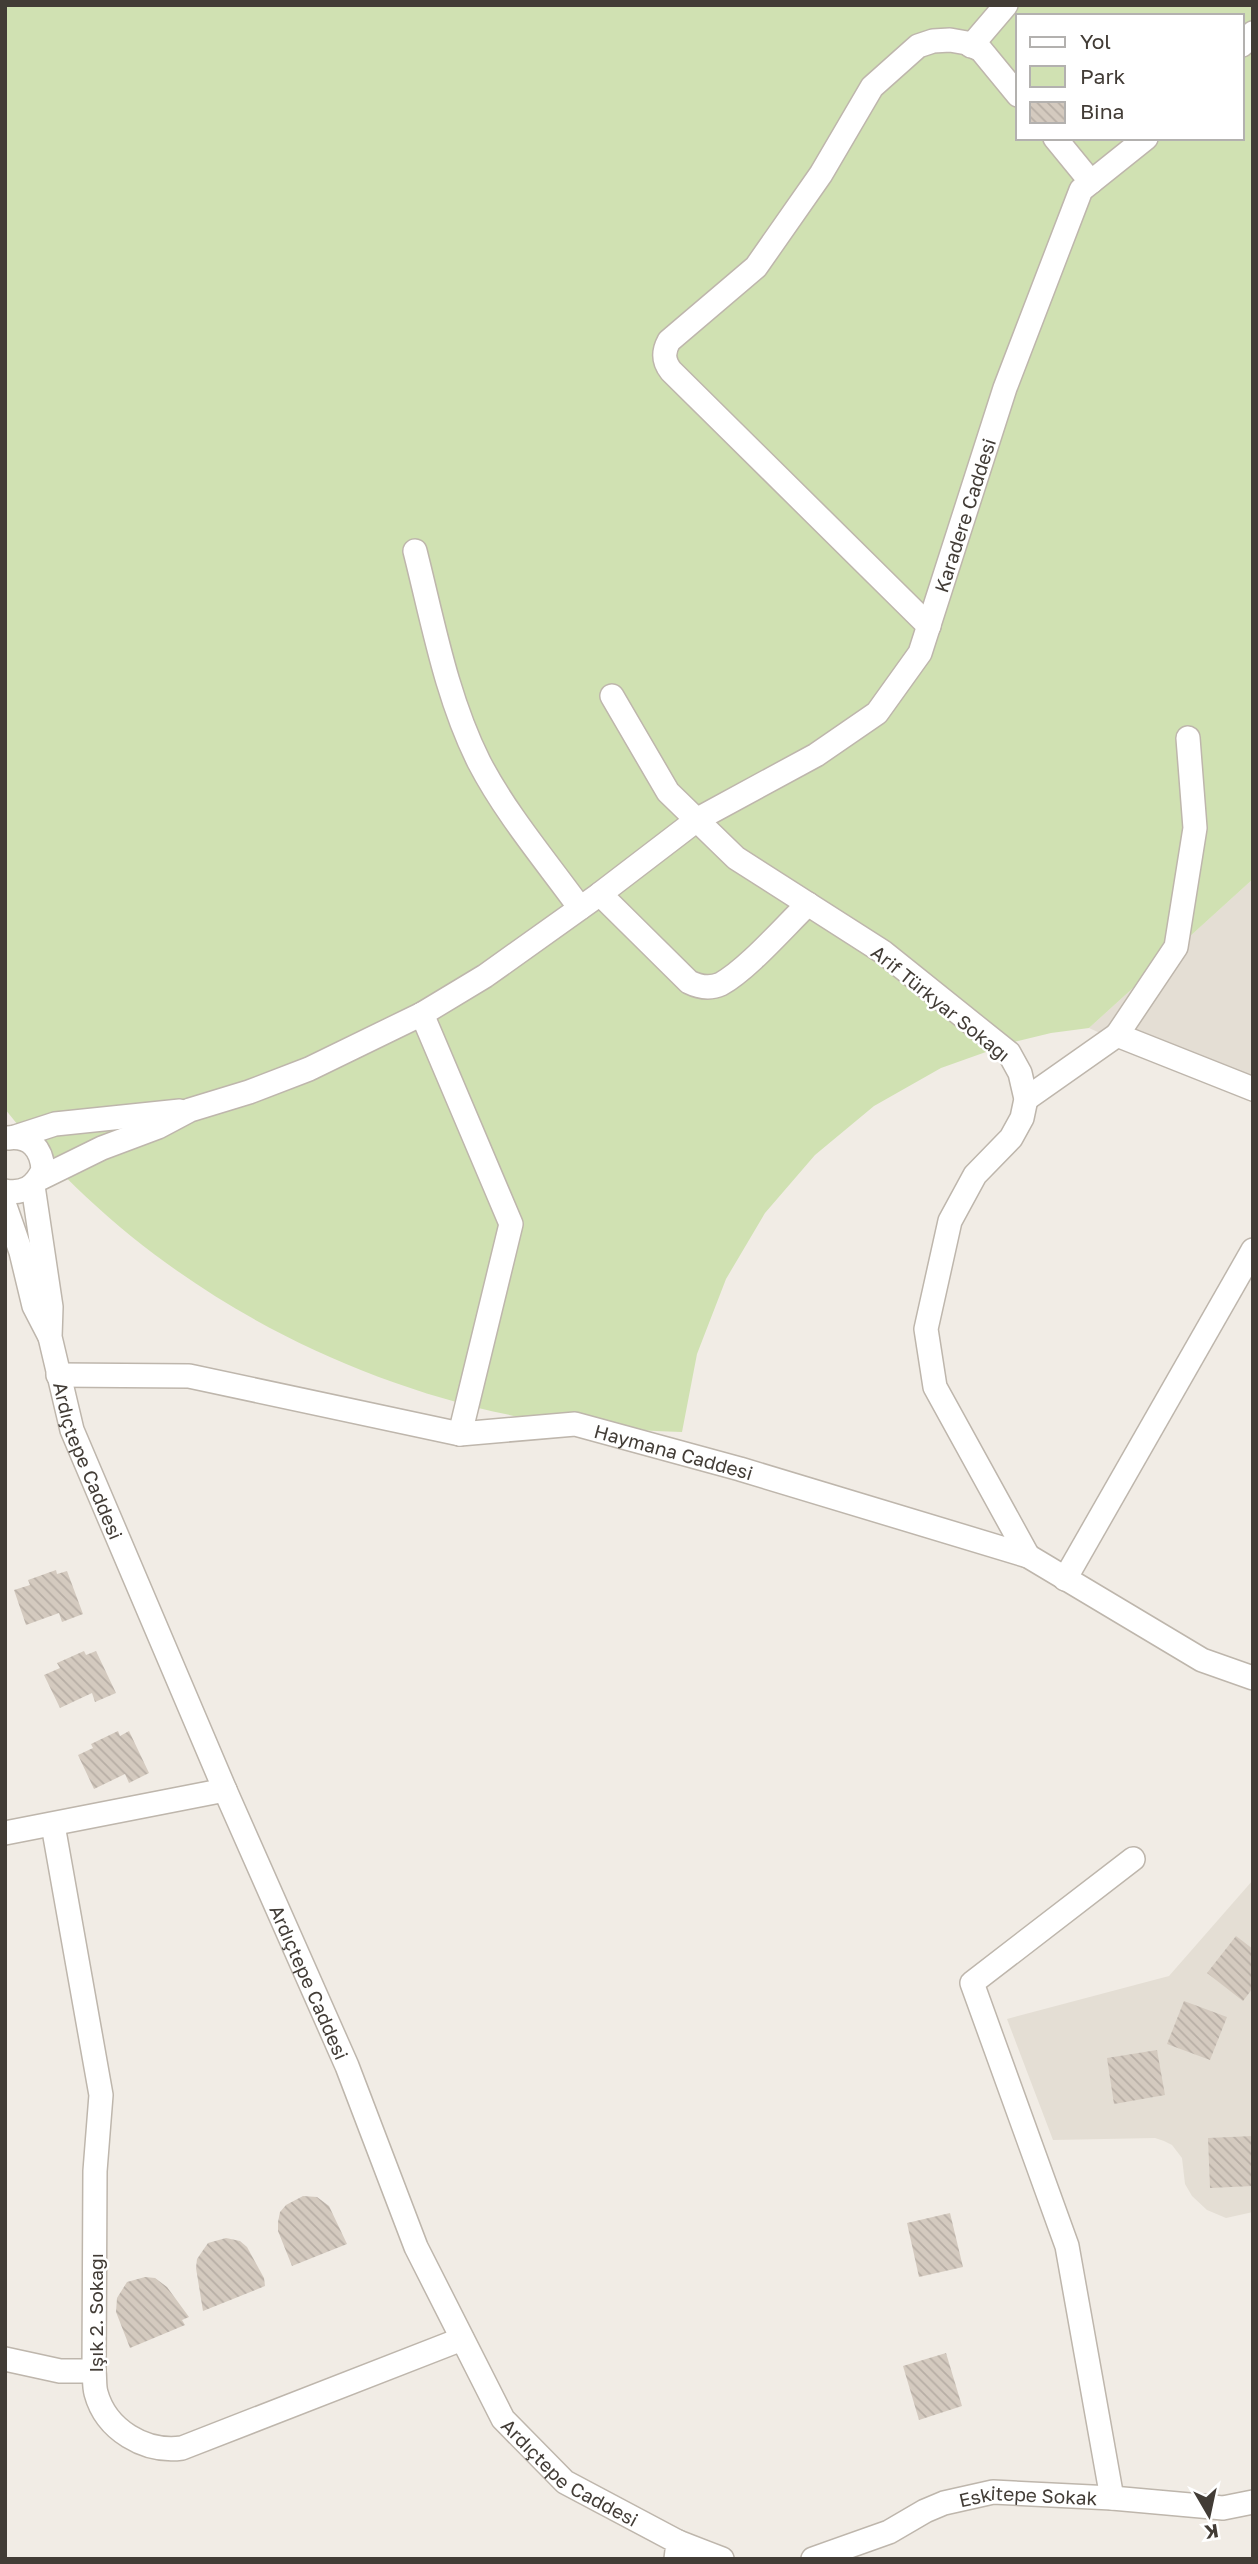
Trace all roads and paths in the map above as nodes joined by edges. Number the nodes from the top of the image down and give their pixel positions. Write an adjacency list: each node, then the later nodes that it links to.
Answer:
1 (1006, 5): 2 (street)
2 (971, 46): 3 (street); 8 (street)
3 (1016, 92)
4 (1057, 140): 6 (street)
5 (1144, 140): 6 (street, Karadere Caddesi)
6 (1091, 182): 8 (street, Karadere Caddesi)
7 (415, 551): 14 (street)
8 (929, 626): 11 (street, Karadere Caddesi)
9 (612, 696): 11 (street, Arif Türkyar Sokağı)
10 (1188, 738): 16 (street)
11 (698, 819): 12 (street, Karadere Caddesi); 13 (street, Arif Türkyar Sokağı)
12 (600, 894): 13 (street); 14 (street, Karadere Caddesi)
13 (808, 904): 18 (street, Arif Türkyar Sokağı)
14 (580, 908): 15 (street, Karadere Caddesi)
15 (422, 1014): 19 (street, Karadere Caddesi); 27 (street)
16 (1117, 1035): 17 (street); 18 (street)
17 (1253, 1089)
18 (1026, 1099): 28 (street)
19 (190, 1110): 20 (street); 21 (street)
20 (8, 1138): 21 (street, Ardıçtepe Caddesi)
21 (36, 1182): 22 (street); 25 (street, Ardıçtepe Caddesi)
22 (5, 1191)
23 (5, 1206): 25 (street, Ardıçtepe Caddesi)
24 (1253, 1250): 29 (street)
25 (50, 1337): 26 (street, Ardıçtepe Caddesi)
26 (58, 1375): 27 (street, Haymana Caddesi); 31 (street, Ardıçtepe Caddesi)
27 (460, 1434): 28 (street, Haymana Caddesi)
28 (1028, 1556): 29 (street, Haymana Caddesi)
29 (1065, 1579): 30 (street, Haymana Caddesi)
30 (1253, 1678)
31 (225, 1790): 32 (street); 35 (street, Ardıçtepe Caddesi)
32 (53, 1825): 33 (street); 37 (street, Işık 2. Sokağı)
33 (5, 1833)
34 (1133, 1859): 38 (street)
35 (462, 2339): 37 (street, Işık 2. Sokağı); 40 (street, Ardıçtepe Caddesi)
36 (5, 2359): 37 (street)
37 (94, 2371)
38 (1112, 2498): 39 (street, Eskitepe Sokak); 43 (street, Eskitepe Sokak)
39 (1253, 2502)
40 (677, 2550): 41 (street); 42 (street)
41 (698, 2559)
42 (722, 2559)
43 (813, 2559)

